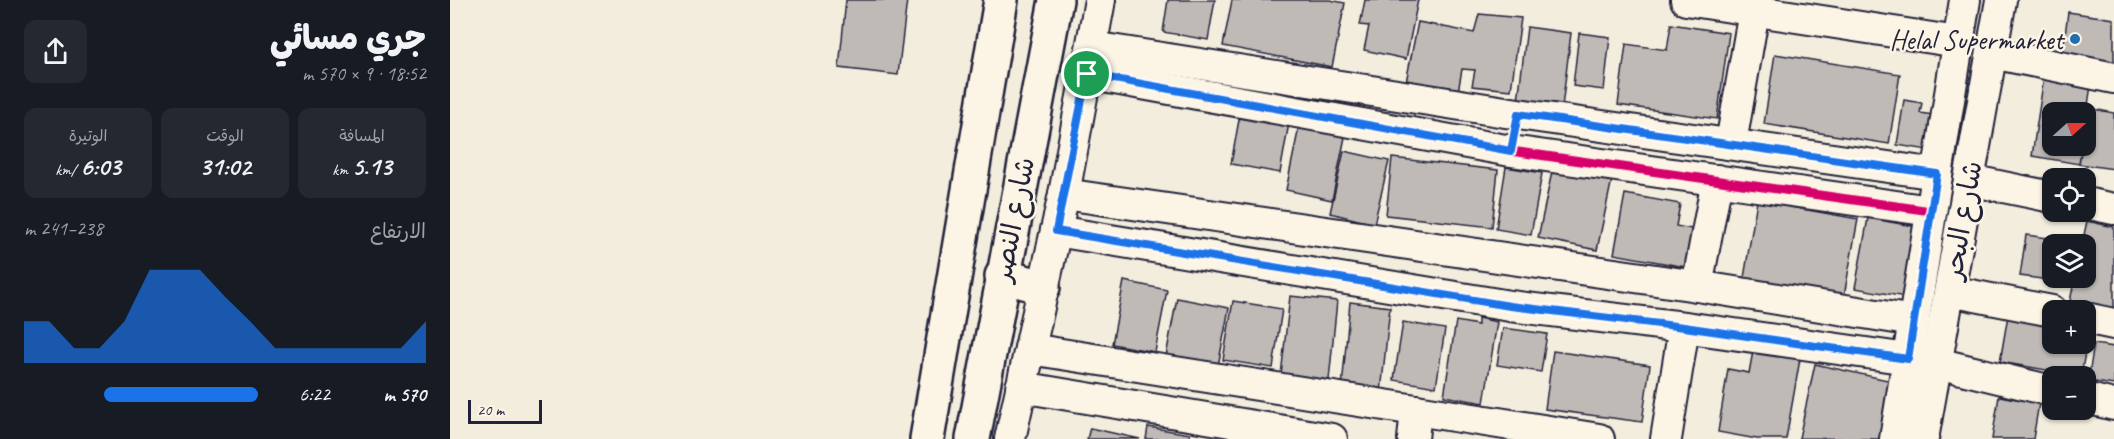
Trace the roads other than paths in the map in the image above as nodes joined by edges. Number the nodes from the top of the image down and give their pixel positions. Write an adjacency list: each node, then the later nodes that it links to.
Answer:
1 (1056, 0): 8 (main road, شارع النصر)
2 (1100, 0): 11 (street)
3 (1686, 0): 7 (street)
4 (1965, 0): 9 (street, شارع البحر)
5 (2001, 0): 10 (street, شارع البحر)
6 (1000, 9): 8 (main road); 45 (main road, شارع النصر)
7 (1754, 10): 9 (street); 14 (street)
8 (1049, 31): 26 (main road, شارع النصر)
9 (1958, 42): 16 (street, شارع البحر)
10 (1992, 53): 12 (street); 18 (street, شارع البحر)
11 (1090, 61): 13 (street); 15 (street); 19 (street)
12 (2114, 78)
13 (1518, 114): 14 (street); 15 (street)
14 (1731, 143): 16 (street)
15 (1511, 151): 17 (street)
16 (1937, 174): 23 (street, شارع البحر)
17 (1717, 180): 23 (street); 28 (street)
18 (1969, 180): 20 (street); 29 (street, شارع البحر)
19 (1064, 194): 24 (street); 25 (street)
20 (2042, 195)
21 (2096, 205): 22 (street)
22 (2114, 209)
23 (1931, 211): 33 (street, شارع البحر)
24 (1056, 231): 27 (street); 30 (street)
25 (1517, 260): 28 (street); 30 (street)
26 (1002, 276): 27 (main road); 46 (main road, شارع النصر)
27 (1043, 286): 36 (street)
28 (1697, 286): 33 (street)
29 (1950, 291): 31 (street); 38 (street, شارع البحر)
30 (1510, 306): 35 (street)
31 (2042, 309)
32 (2096, 320): 34 (street)
33 (1914, 321): 37 (street, شارع البحر)
34 (2114, 324)
35 (1684, 327): 37 (street); 51 (street)
36 (1030, 349): 39 (street); 43 (street)
37 (1908, 359): 44 (street, شارع البحر)
38 (1937, 363): 40 (street); 44 (street, شارع البحر)
39 (1021, 387): 47 (street); 48 (street)
40 (2042, 389)
41 (2096, 401): 42 (street)
42 (2114, 405)
43 (1416, 410): 49 (street); 50 (street)
44 (1910, 434)
45 (927, 439)
46 (974, 439)
47 (1010, 439)
48 (1332, 439)
49 (1413, 439)
50 (1599, 439)
51 (1666, 439)

